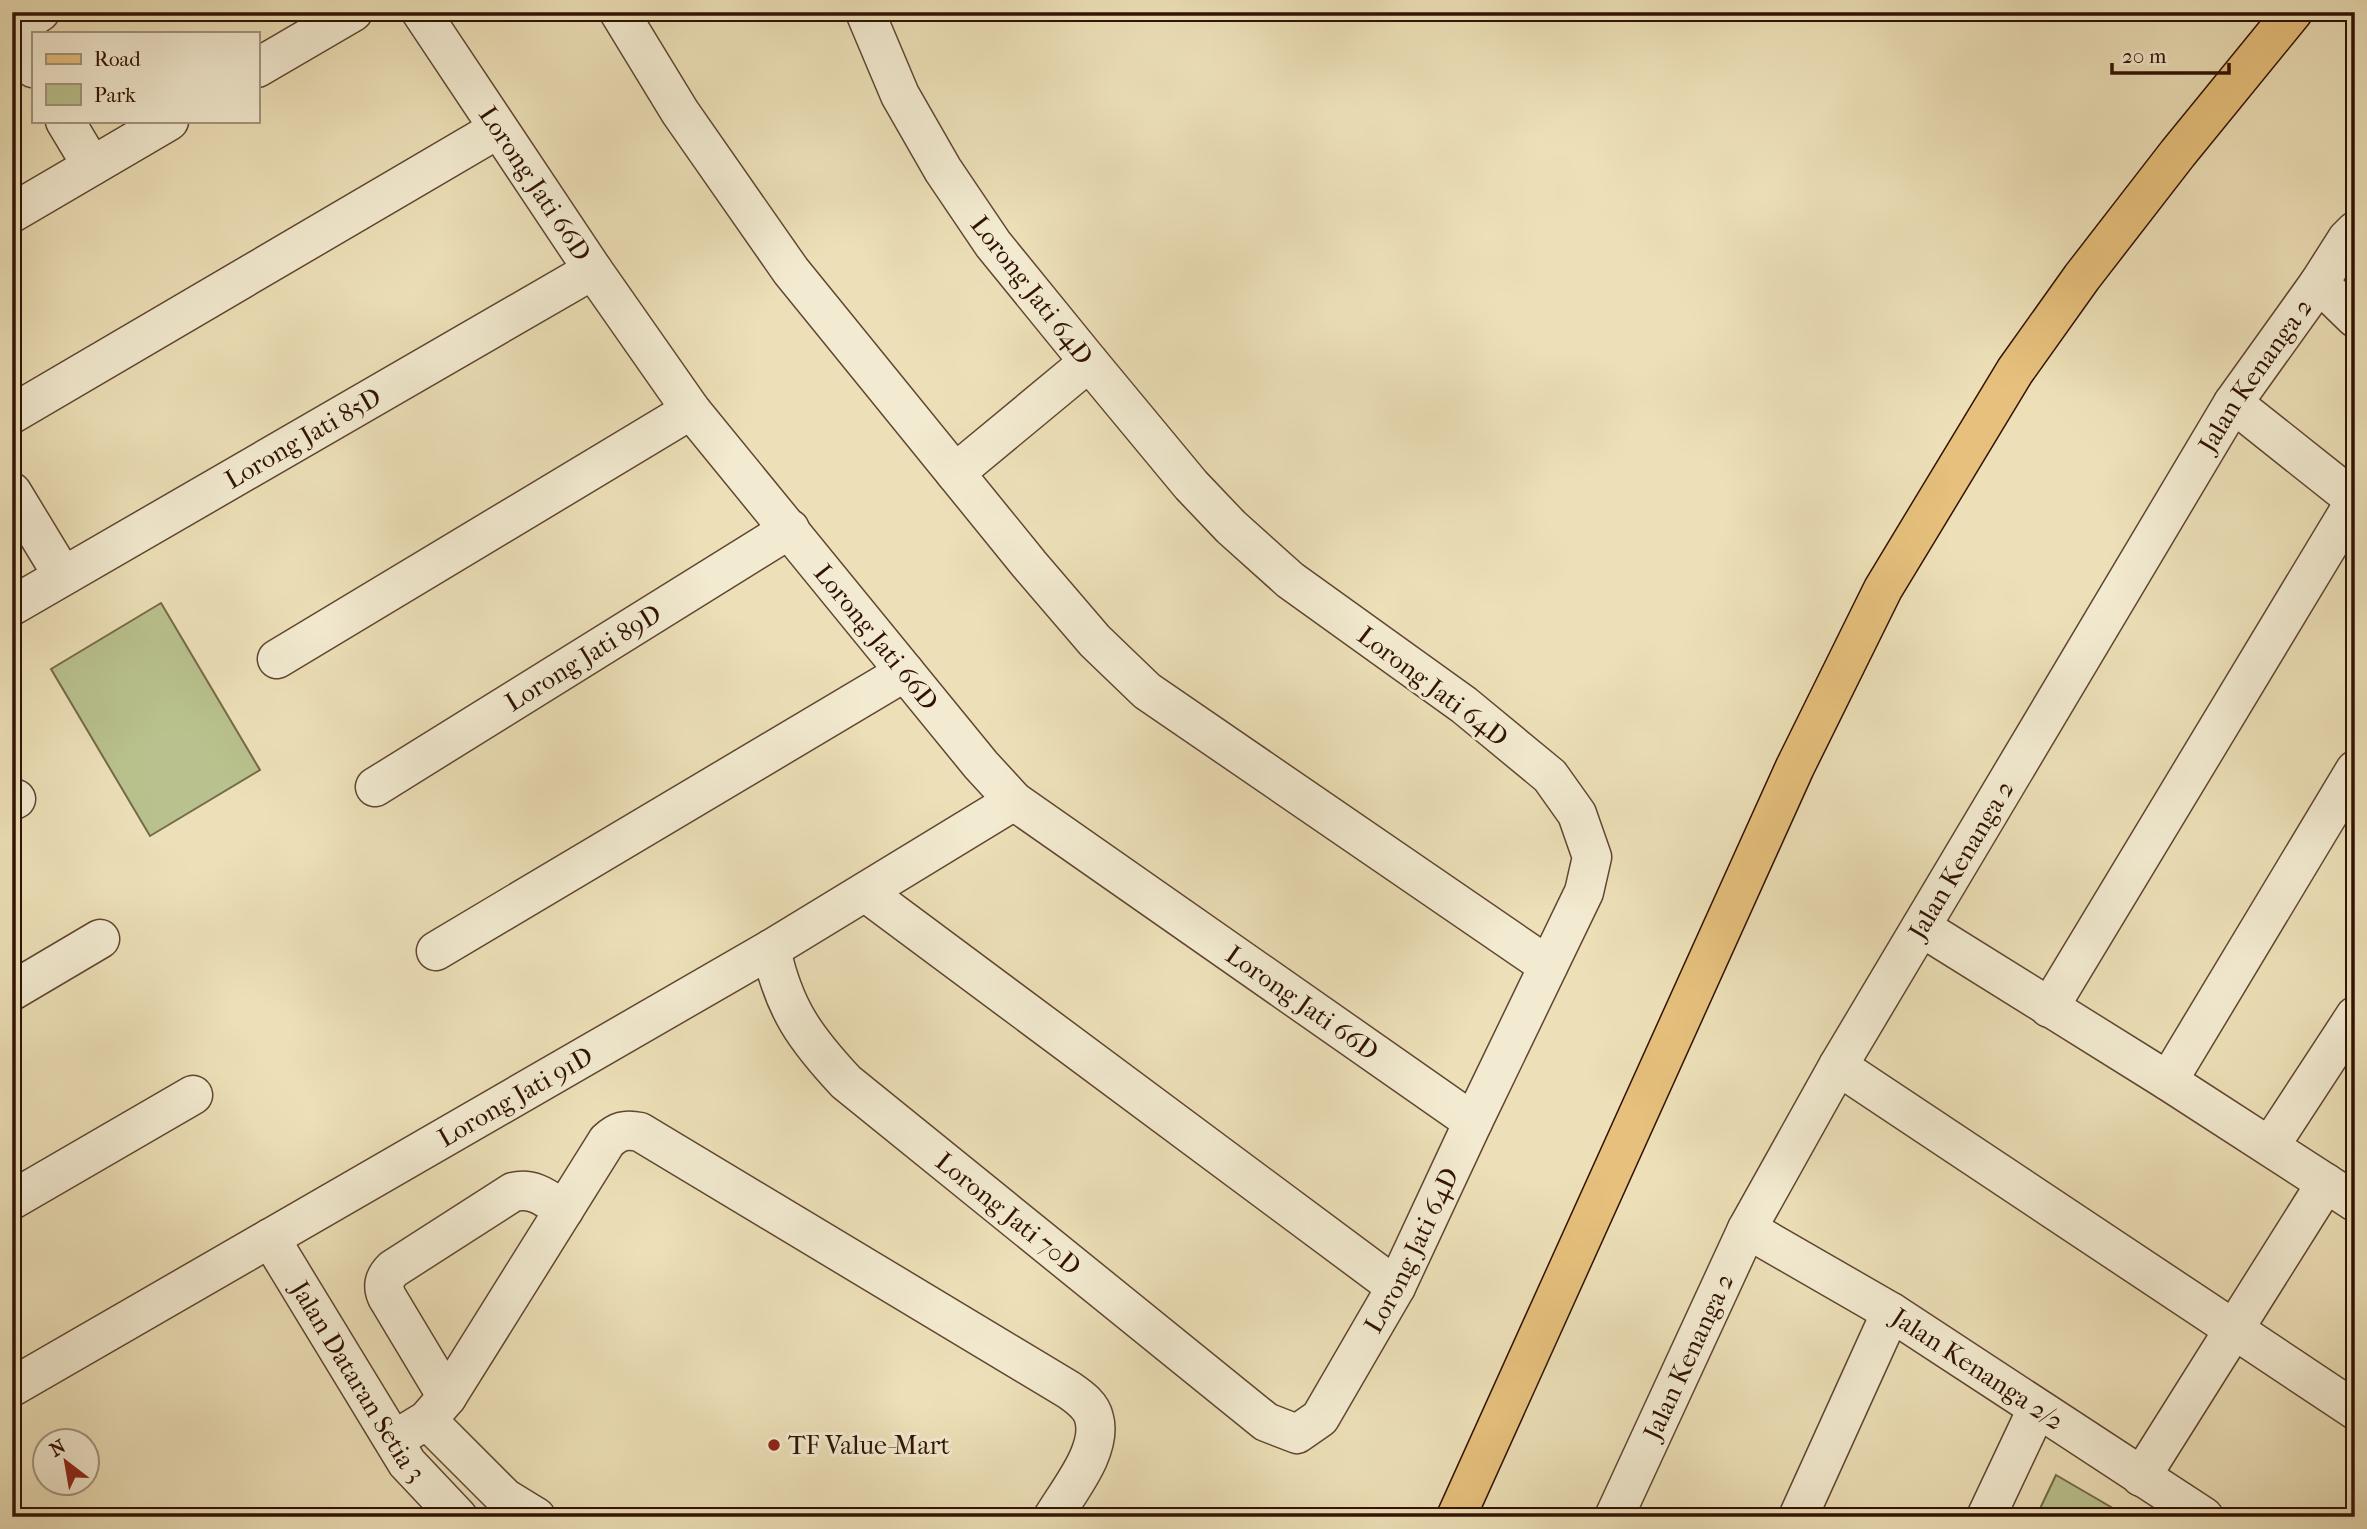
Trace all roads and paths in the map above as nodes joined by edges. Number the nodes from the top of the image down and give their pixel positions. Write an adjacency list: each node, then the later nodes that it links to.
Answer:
1 (40, 12): 7 (street)
2 (353, 12): 9 (street)
3 (421, 12): 12 (street, Lorong Jati 66D)
4 (619, 12): 23 (street)
5 (865, 12): 19 (street, Lorong Jati 64D)
6 (2293, 12): 66 (main road)
7 (12, 31): 8 (street)
8 (32, 66)
9 (259, 67)
10 (66, 122): 13 (street)
11 (167, 122): 13 (street)
12 (498, 130): 16 (street, Lorong Jati 66D); 22 (street)
13 (92, 166): 14 (street)
14 (12, 213)
15 (2355, 231): 17 (street, Jalan Kenanga 2)
16 (593, 270): 21 (street, Lorong Jati 66D); 27 (street, Lorong Jati 85D)
17 (2319, 283): 18 (street); 20 (street, Jalan Kenanga 2)
18 (2355, 318)
19 (1088, 362): 23 (street); 39 (street, Lorong Jati 64D)
20 (2234, 403): 25 (street); 35 (street, Jalan Kenanga 2)
21 (691, 410): 26 (street, Lorong Jati 66D); 29 (street)
22 (12, 414)
23 (955, 473): 39 (street)
24 (12, 492): 27 (street)
25 (2355, 500): 41 (street)
26 (790, 529): 30 (street, Lorong Jati 66D); 32 (street, Lorong Jati 89D)
27 (63, 576): 28 (street, Lorong Jati 85D)
28 (12, 606)
29 (278, 659)
30 (905, 672): 33 (street, Lorong Jati 66D); 38 (street)
31 (2355, 770): 44 (street)
32 (375, 786)
33 (1014, 801): 34 (street, Lorong Jati 91D); 46 (street, Lorong Jati 66D)
34 (865, 892): 37 (street, Lorong Jati 91D); 53 (street)
35 (1921, 927): 41 (street); 43 (street, Jalan Kenanga 2)
36 (100, 939): 40 (street)
37 (771, 949): 52 (street, Lorong Jati 91D); 60 (street, Lorong Jati 70D)
38 (436, 951)
39 (1548, 966): 46 (street, Lorong Jati 64D)
40 (12, 991)
41 (2049, 1008): 44 (street)
42 (2355, 1016): 47 (street)
43 (1838, 1066): 51 (street, Jalan Kenanga 2); 55 (street)
44 (2168, 1081): 47 (street)
45 (192, 1095): 49 (street)
46 (1473, 1122): 53 (street, Lorong Jati 64D)
47 (2270, 1146): 48 (street)
48 (2340, 1192): 55 (street)
49 (12, 1200)
50 (565, 1210): 57 (street); 57 (street); 65 (street)
51 (1747, 1229): 54 (street, Jalan Kenanga 2/2); 67 (street, Jalan Kenanga 2)
52 (270, 1238): 56 (street, Lorong Jati 91D); 61 (street, Jalan Dataran Setia 3)
53 (1396, 1287): 60 (street, Lorong Jati 64D)
54 (1891, 1312): 58 (street, Jalan Kenanga 2/2); 68 (street)
55 (2233, 1329): 59 (street); 62 (street)
56 (12, 1387)
57 (437, 1408): 61 (street); 64 (street)
58 (2037, 1409): 62 (street, Jalan Kenanga 2/2); 69 (street)
59 (2355, 1410)
60 (1297, 1434)
61 (394, 1440): 63 (street, Jalan Dataran Setia 3)
62 (2141, 1477): 70 (street, Jalan Kenanga 2/2)
63 (458, 1517)
64 (536, 1517)
65 (1053, 1517)
66 (1456, 1517)
67 (1614, 1517)
68 (1798, 1517)
69 (1986, 1517)
70 (2204, 1517)

